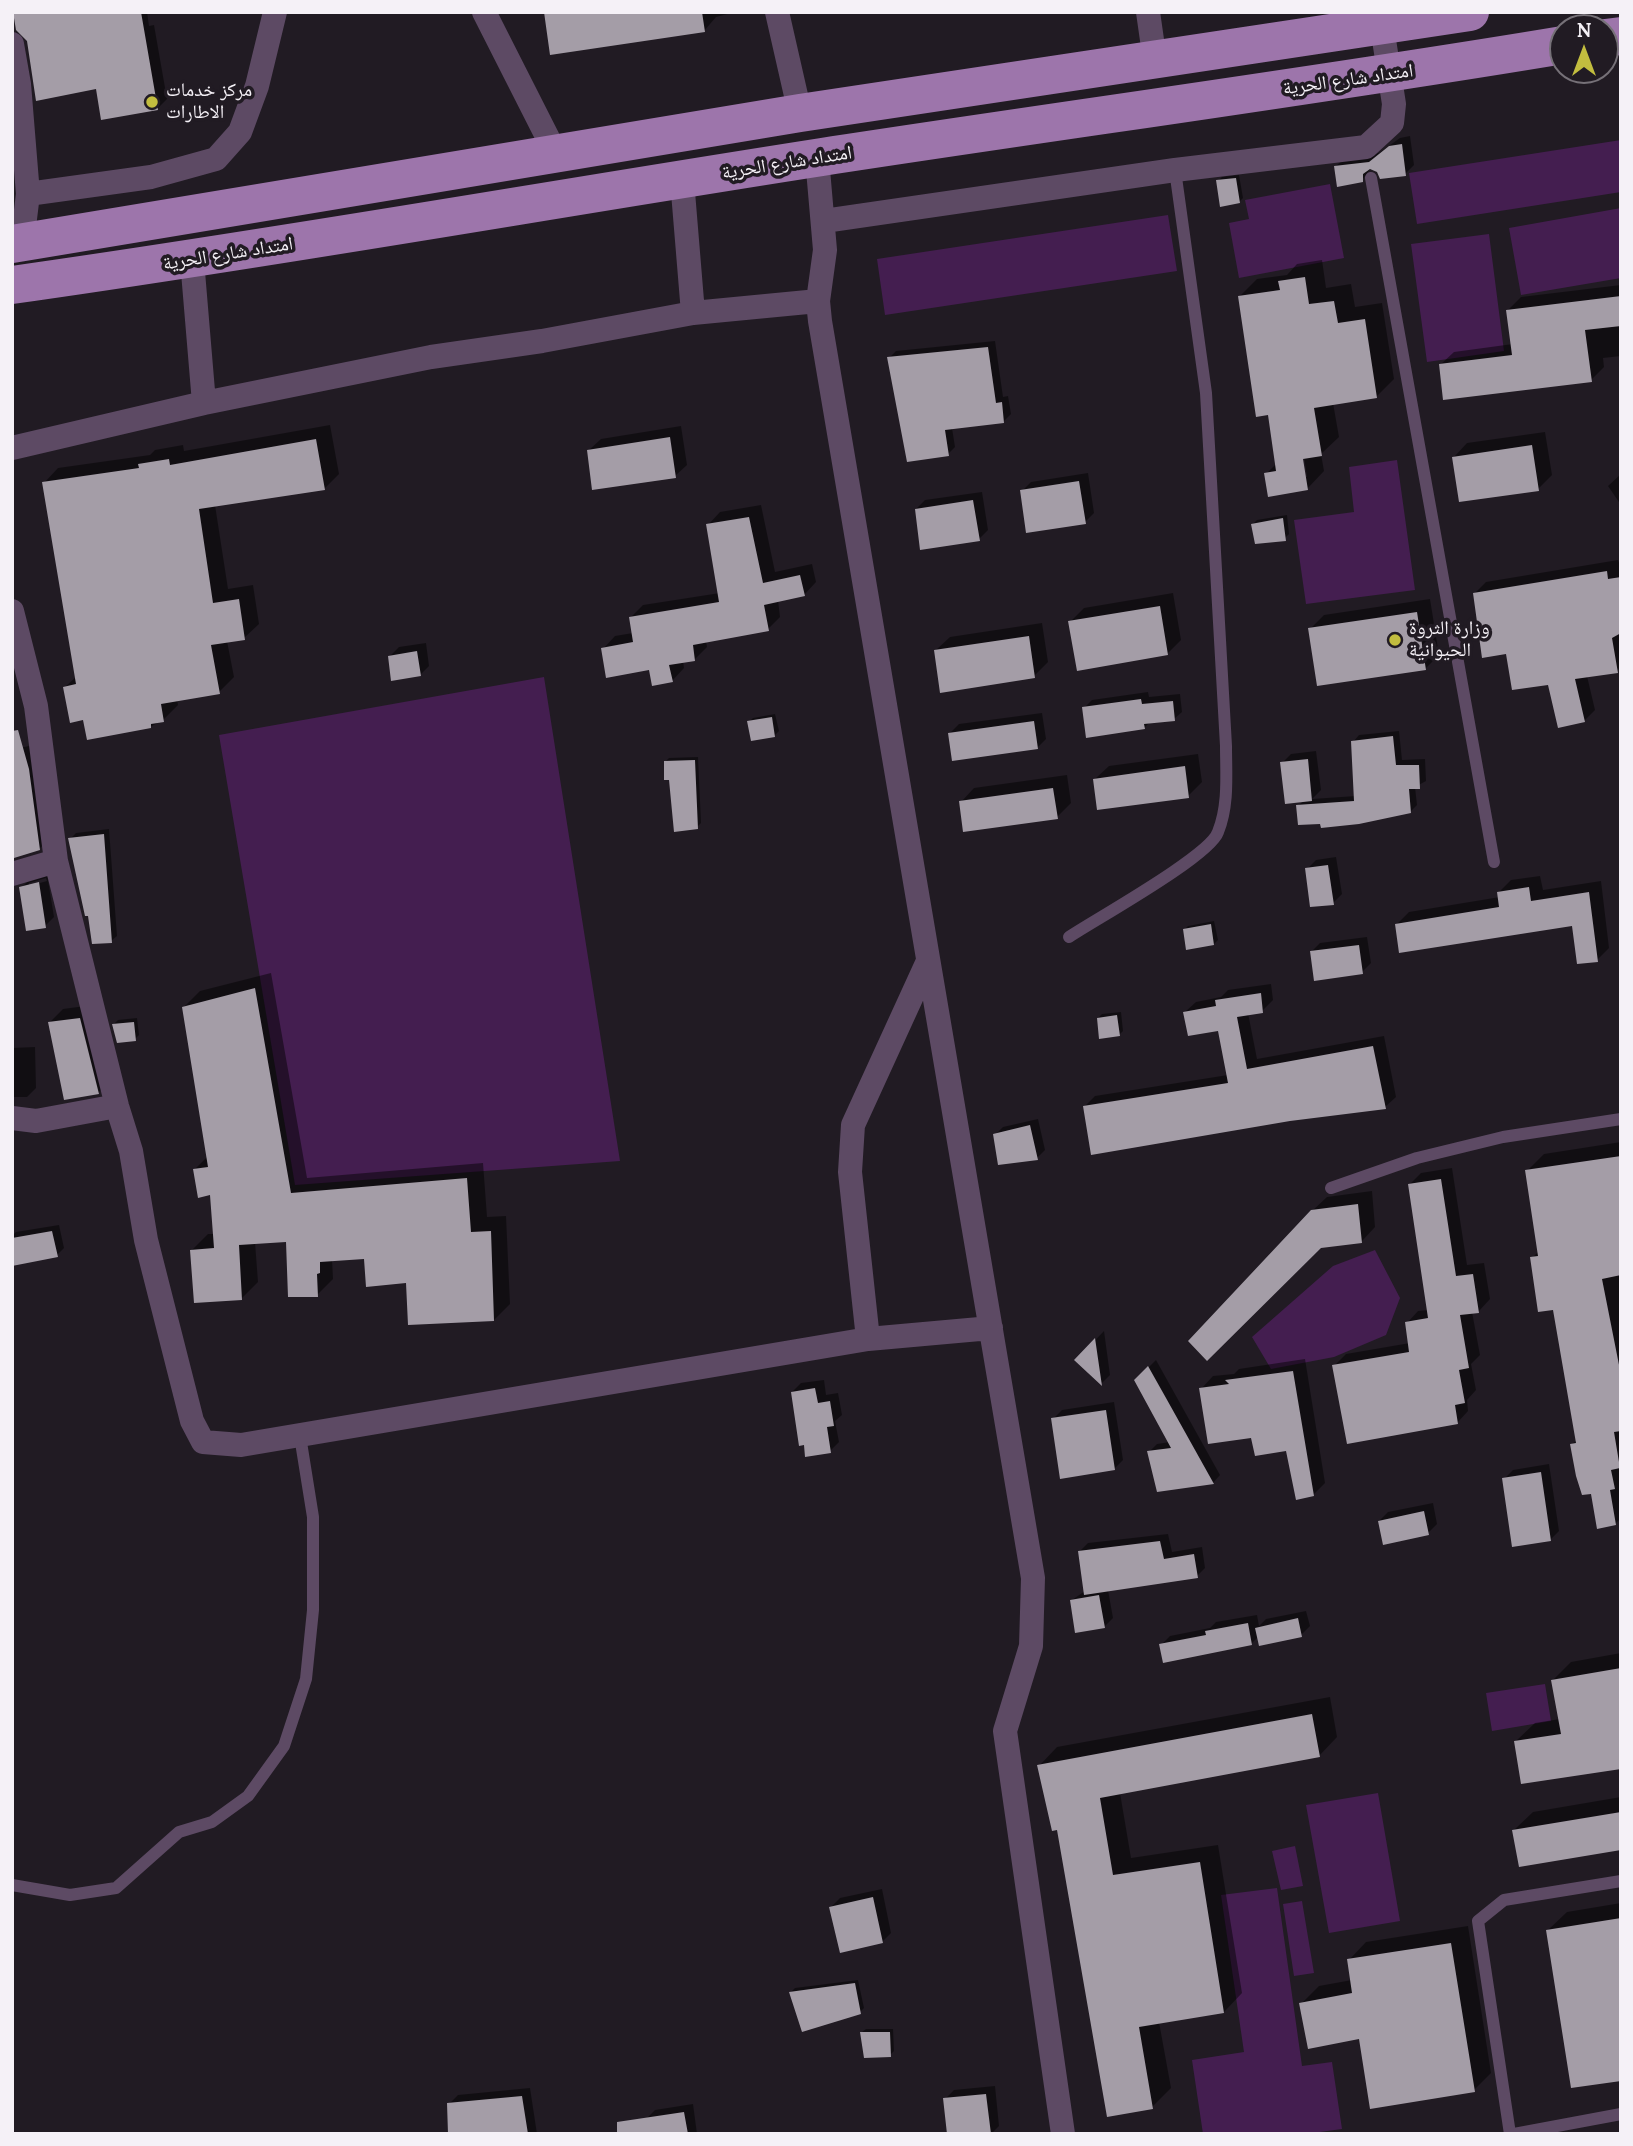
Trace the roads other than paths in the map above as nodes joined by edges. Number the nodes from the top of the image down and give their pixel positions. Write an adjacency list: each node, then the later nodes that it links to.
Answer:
1 (275, 12): 16 (street)
2 (484, 12): 13 (street)
3 (777, 12): 12 (street)
4 (1148, 12): 10 (street)
5 (1470, 12): 7 (main road)
6 (1318, 23): 7 (main road); 10 (main road)
7 (1381, 27): 11 (street)
8 (12, 44): 19 (street)
9 (1549, 47): 11 (main road, امتداد شارع الحرية)
10 (1155, 61): 12 (main road)
11 (1390, 74): 14 (main road, امتداد شارع الحرية); 15 (street)
12 (800, 113): 13 (main road)
13 (556, 154): 20 (main road)
14 (817, 158): 18 (main road, امتداد شارع الحرية); 21 (street)
15 (1175, 170): 21 (street); 35 (lane)
16 (151, 177): 19 (street); 22 (street)
17 (1371, 178): 33 (lane)
18 (682, 180): 24 (main road, امتداد شارع الحرية); 28 (street)
19 (28, 194): 23 (street)
20 (246, 207): 22 (main road); 24 (main road)
21 (824, 221): 27 (street)
22 (146, 222): 23 (main road)
23 (17, 243)
24 (254, 250): 25 (main road, امتداد شارع الحرية)
25 (192, 260): 26 (main road, امتداد شارع الحرية); 29 (street)
26 (12, 285)
27 (818, 301): 28 (street); 36 (street)
28 (693, 313): 29 (street)
29 (204, 402): 30 (street)
30 (12, 448)
31 (12, 611): 32 (street)
32 (56, 861): 34 (street); 37 (street)
33 (1494, 862)
34 (12, 874)
35 (1069, 937)
36 (928, 961): 41 (street); 42 (street)
37 (117, 1106): 38 (street); 43 (street)
38 (12, 1118)
39 (1621, 1119): 40 (lane)
40 (1331, 1188)
41 (991, 1328): 42 (street); 47 (street)
42 (869, 1339): 43 (street)
43 (300, 1436): 45 (lane)
44 (1621, 1881): 48 (lane)
45 (12, 1885)
46 (1621, 2114): 48 (lane)
47 (1063, 2134)
48 (1512, 2134)

